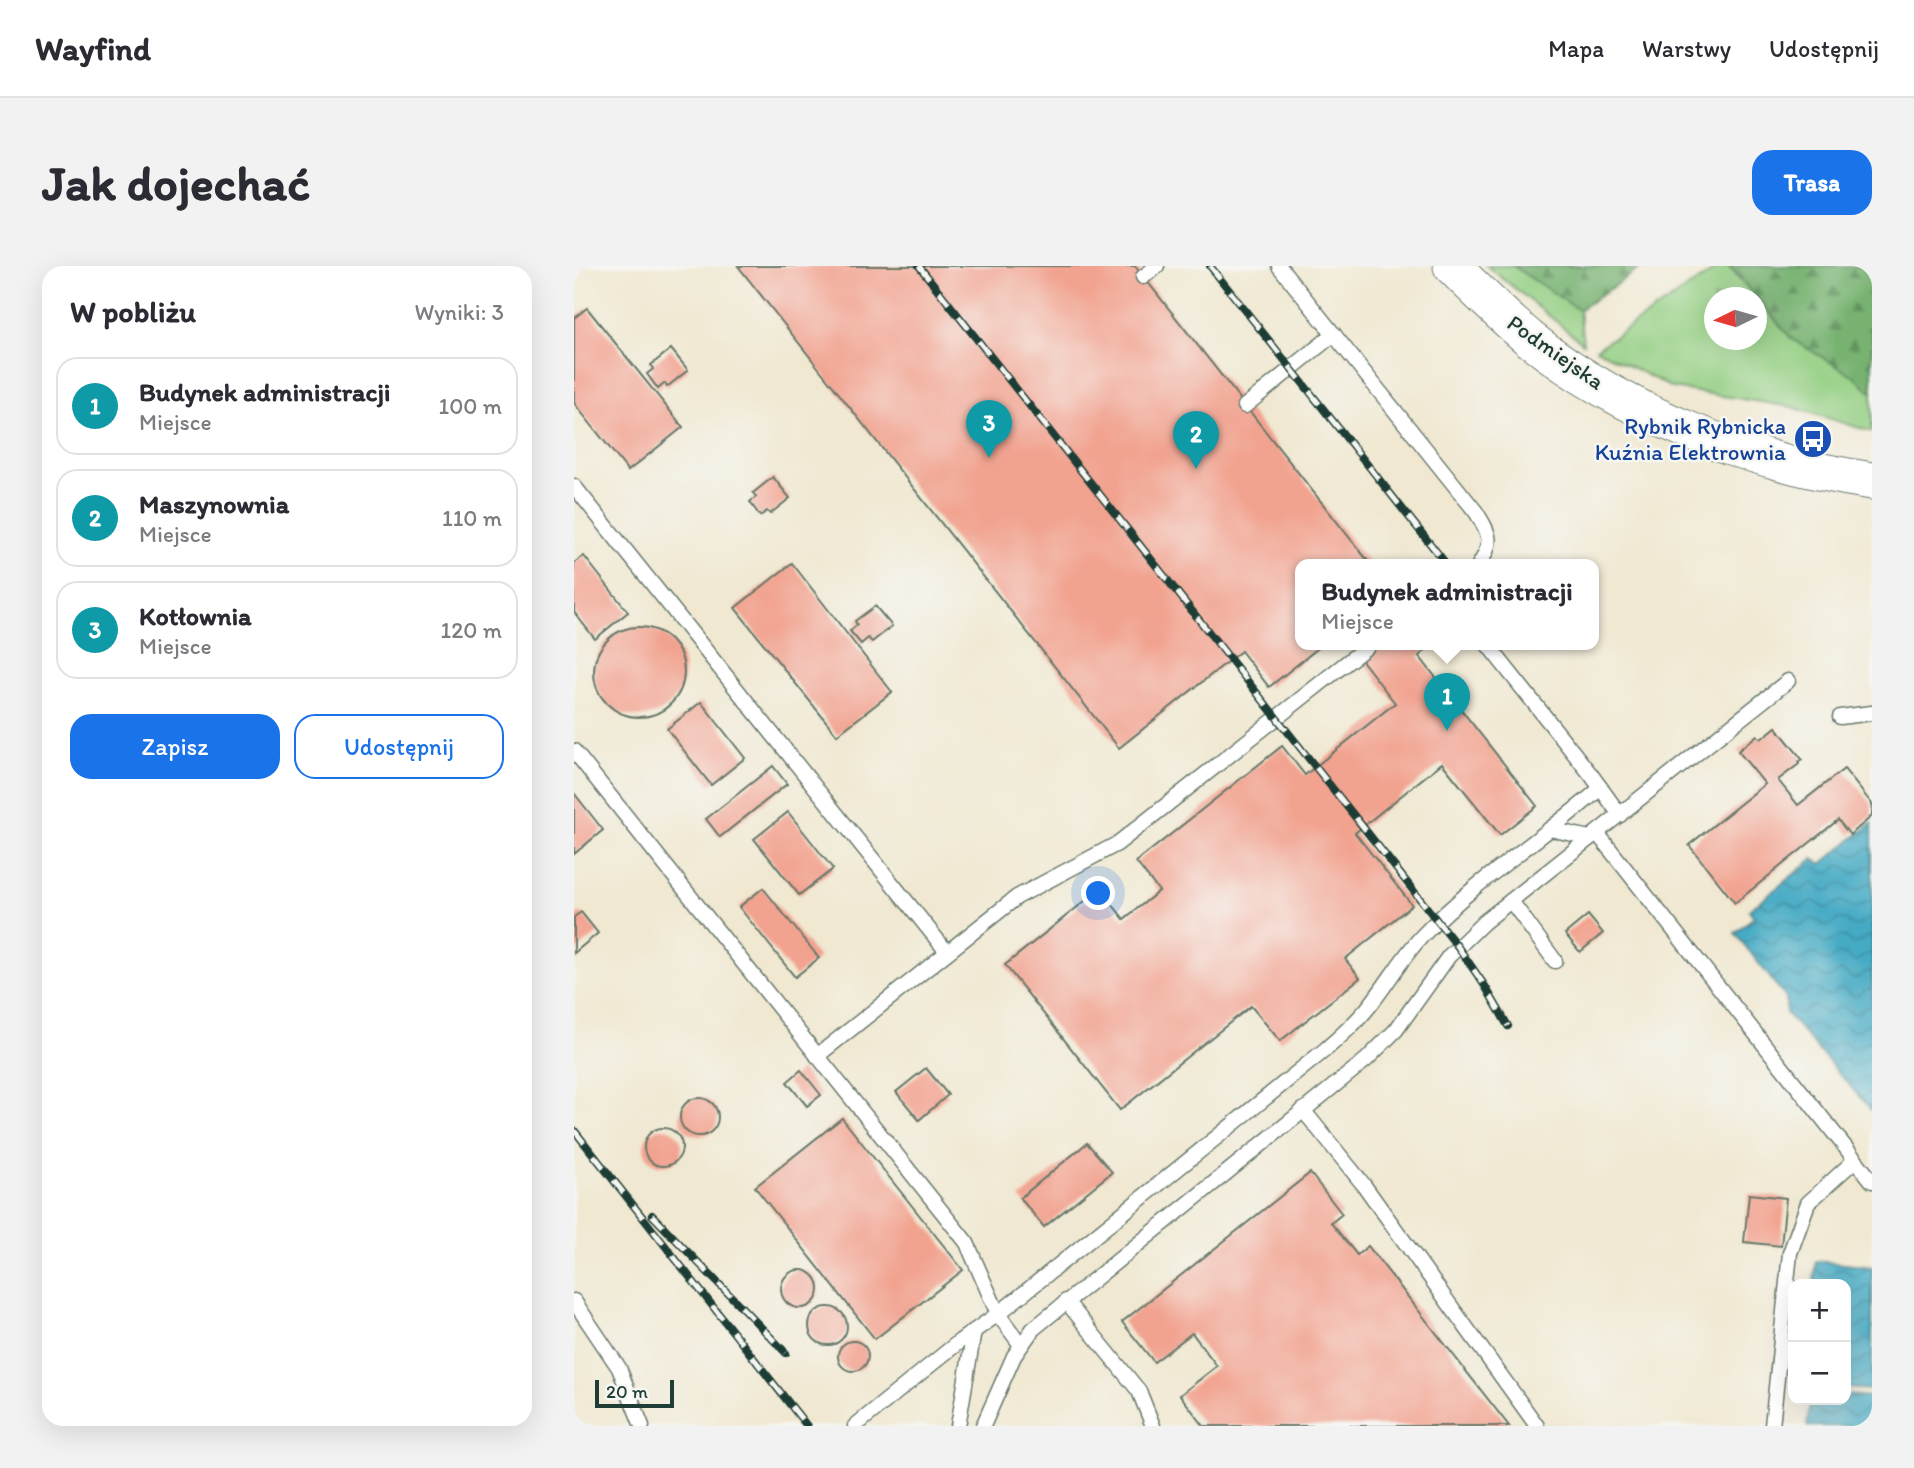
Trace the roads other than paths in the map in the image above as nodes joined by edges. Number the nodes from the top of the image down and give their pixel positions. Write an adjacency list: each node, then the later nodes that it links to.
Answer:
1 (1157, 266): 4 (lane)
2 (1279, 266): 5 (lane)
3 (1452, 266): 7 (street, Podmiejska)
4 (1143, 277)
5 (1334, 334): 6 (lane); 9 (lane)
6 (1245, 406)
7 (1872, 481)
8 (574, 486): 21 (lane)
9 (1482, 559)
10 (1363, 650): 21 (lane)
11 (1492, 650): 16 (lane)
12 (1788, 681): 17 (lane)
13 (1872, 713): 14 (lane)
14 (1840, 717)
15 (574, 751): 23 (lane)
16 (1601, 788): 17 (lane); 18 (lane)
17 (1620, 815): 19 (lane)
18 (1550, 829): 19 (lane); 29 (lane)
19 (1594, 836): 20 (lane); 25 (lane)
20 (1511, 901): 22 (lane); 24 (lane)
21 (947, 952): 23 (lane)
22 (1555, 961)
23 (817, 1056): 29 (lane)
24 (1303, 1110): 28 (lane); 37 (lane)
25 (1855, 1160): 26 (lane); 38 (lane)
26 (1872, 1181)
27 (574, 1301): 32 (lane)
28 (1066, 1301): 31 (lane); 36 (lane)
29 (998, 1314): 30 (lane); 31 (lane)
30 (974, 1331): 33 (lane); 34 (lane)
31 (1021, 1345): 35 (lane)
32 (642, 1426)
33 (855, 1426)
34 (958, 1426)
35 (983, 1426)
36 (1153, 1426)
37 (1537, 1426)
38 (1772, 1426)

